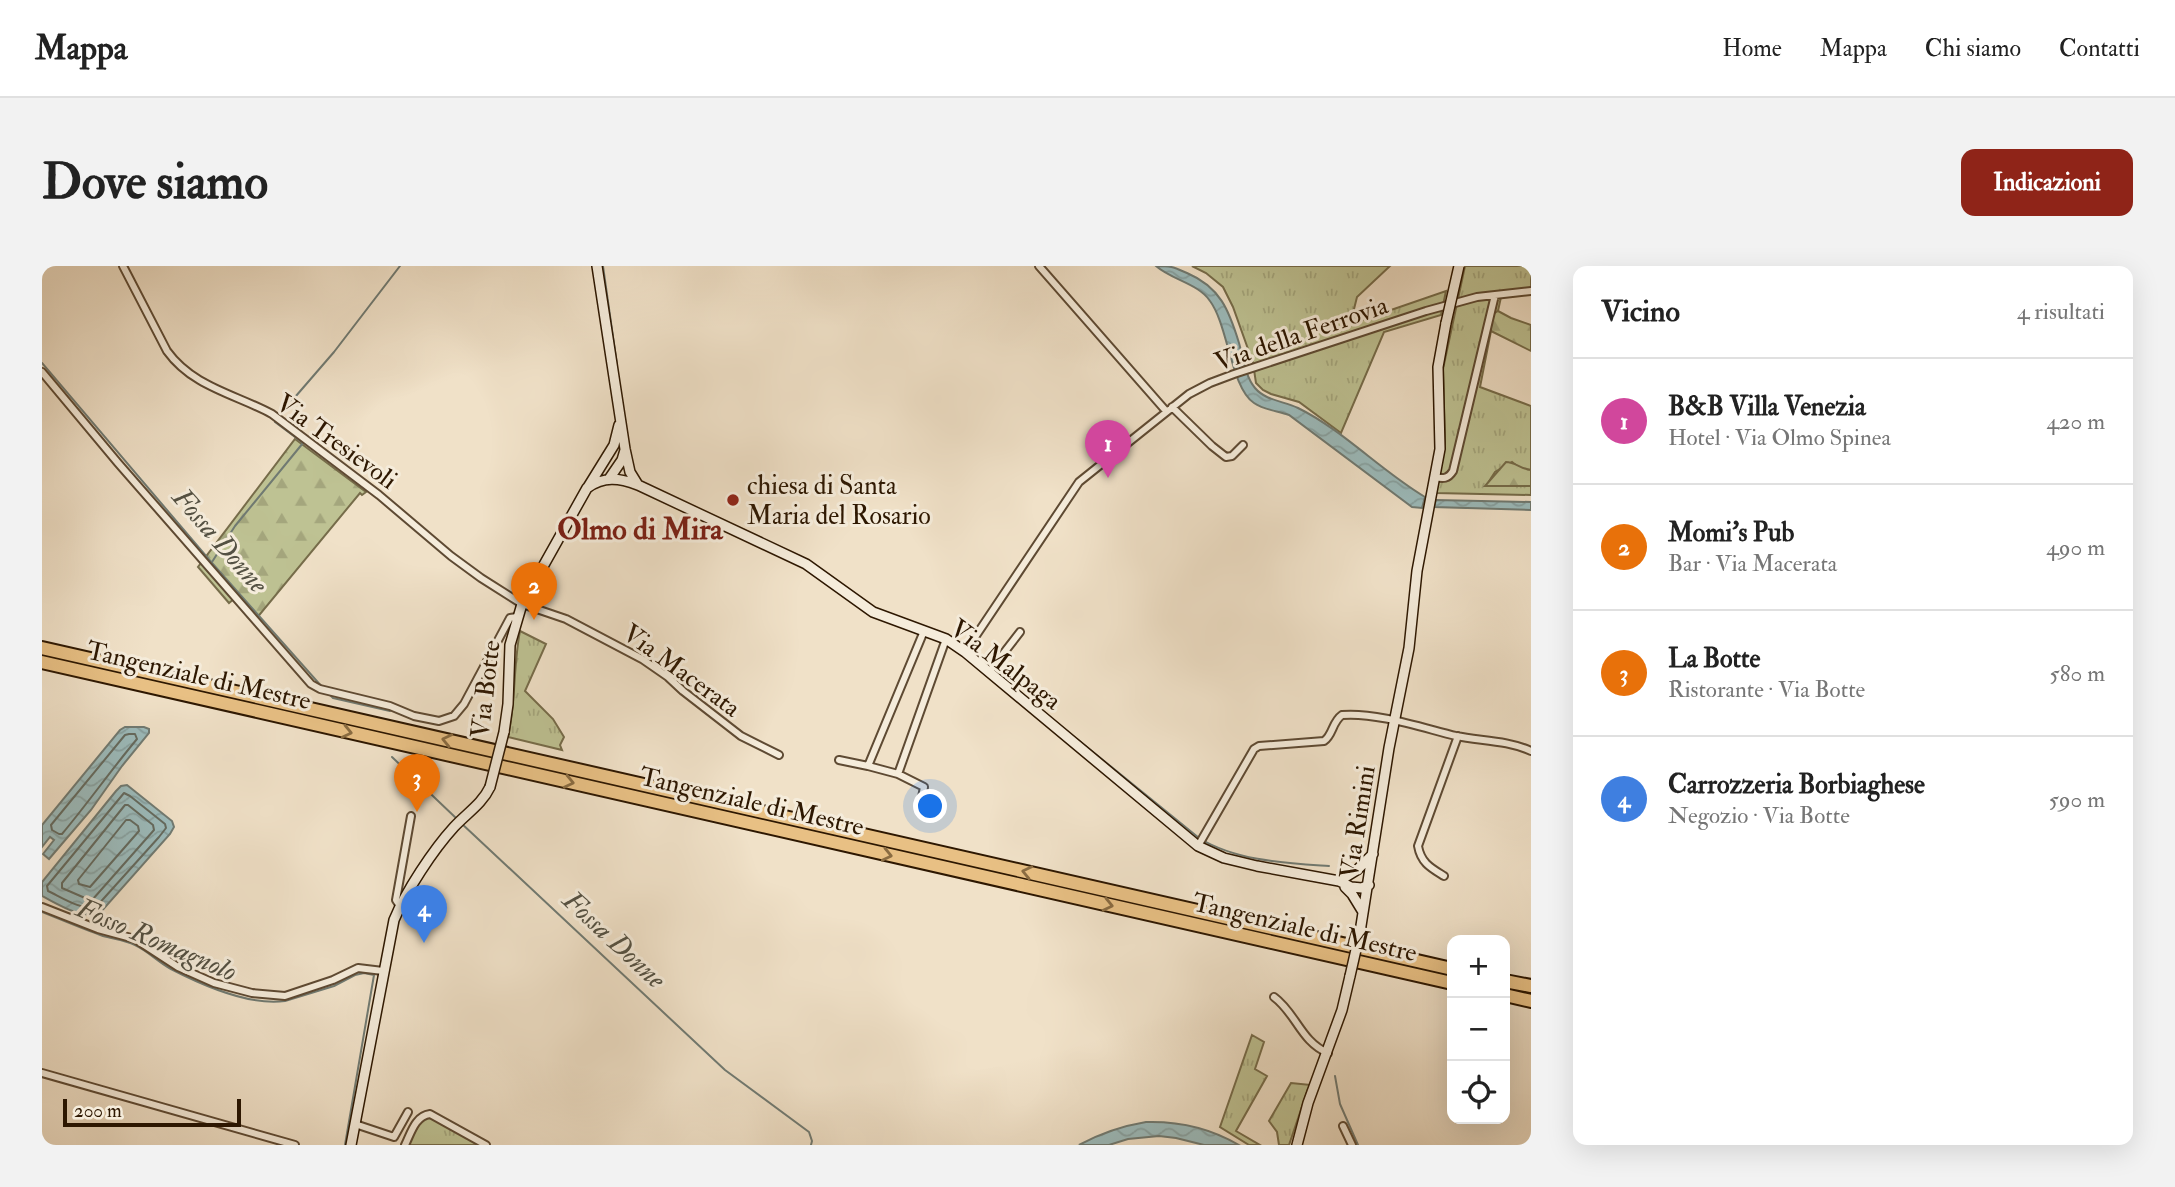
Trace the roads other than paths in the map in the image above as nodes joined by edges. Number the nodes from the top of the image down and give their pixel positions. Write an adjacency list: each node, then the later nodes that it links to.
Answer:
1 (123, 266): 17 (street, Via Tresievoli)
2 (597, 266): 9 (street)
3 (1039, 266): 8 (street)
4 (1459, 266): 13 (street, Via Rimini, bridge)
5 (1531, 291): 6 (street, Via della Ferrovia)
6 (1495, 295): 8 (street, Via della Ferrovia); 13 (street)
7 (42, 372): 18 (street)
8 (1169, 409): 10 (street); 23 (street, Via della Ferrovia)
9 (620, 420): 11 (street); 12 (street)
10 (1243, 444)
11 (625, 449): 14 (street); 15 (street)
12 (605, 458): 14 (street); 16 (street)
13 (1434, 477): 26 (street, Via Rimini)
14 (609, 478): 15 (street, Via Malpaga); 16 (street)
15 (638, 485): 19 (street, Via Malpaga)
16 (587, 488): 17 (street, Via Botte)
17 (522, 604): 18 (street, Via Botte); 29 (street, Via Macerata)
18 (517, 617): 40 (street, Via Botte, bridge)
19 (924, 631): 21 (street, Via Malpaga); 31 (street)
20 (1020, 632): 25 (street)
21 (946, 639): 23 (street, Via Malpaga); 32 (street)
22 (42, 648): 43 (highway, Tangenziale di Mestre, one-way to 22)
23 (965, 652): 25 (street, Via Malpaga)
24 (42, 662): 45 (highway, Tangenziale di Mestre, one-way to 45)
25 (989, 672): 35 (street, Via Malpaga)
26 (1394, 721): 27 (street); 35 (street); 36 (street, Via Rimini)
27 (1458, 736): 28 (street); 37 (street)
28 (1531, 751)
29 (779, 755)
30 (839, 760): 31 (street)
31 (867, 766): 32 (street)
32 (898, 774): 33 (street)
33 (922, 797)
34 (411, 816): 40 (street, Via Botte)
35 (1200, 842): 38 (street, Via Malpaga)
36 (1373, 854): 38 (street); 39 (street, Via Rimini)
37 (1444, 876)
38 (1339, 881): 39 (street, Via Malpaga); 42 (street)
39 (1369, 884): 42 (street, Via Rimini)
40 (400, 906): 44 (street, Via Botte)
41 (42, 907): 44 (street)
42 (1363, 914): 51 (street, Via Rimini, bridge)
43 (1447, 968)
44 (383, 971): 54 (street, Via Botte)
45 (1447, 982)
46 (1510, 982): 47 (highway)
47 (1531, 986)
48 (1510, 996): 50 (highway)
49 (1274, 997): 51 (street)
50 (1531, 1001)
51 (1328, 1053): 60 (street, Via Rimini)
52 (42, 1073): 56 (street)
53 (408, 1112): 54 (street)
54 (355, 1124): 57 (street, Via Botte)
55 (1343, 1126): 61 (street)
56 (295, 1145)
57 (351, 1145)
58 (405, 1145): 59 (street)
59 (486, 1145)
60 (1297, 1145)
61 (1352, 1145)

